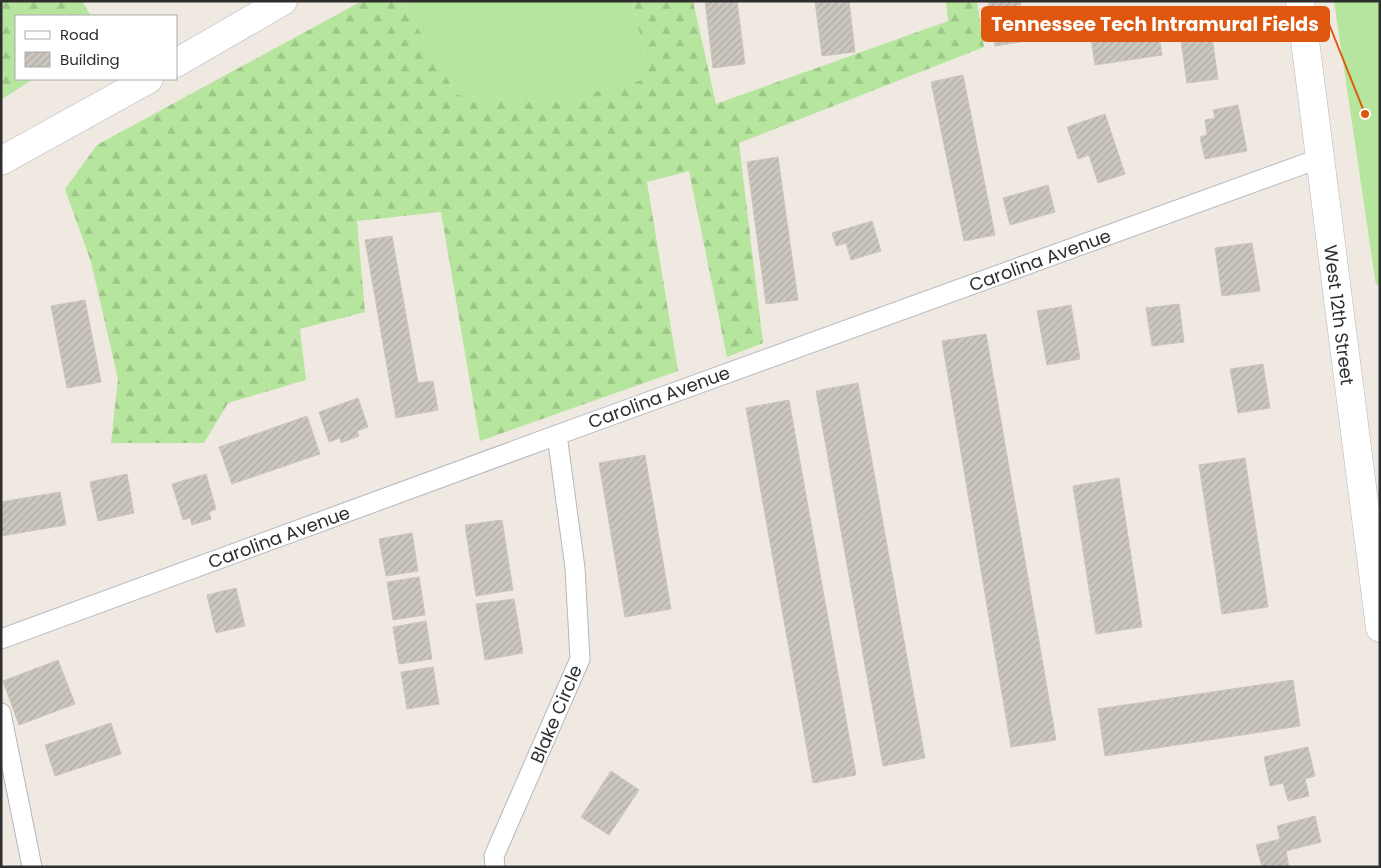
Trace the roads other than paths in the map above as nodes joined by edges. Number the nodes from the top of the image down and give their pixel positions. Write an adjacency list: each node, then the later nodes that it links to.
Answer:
1 (283, 1): 3 (main road)
2 (1300, 1): 5 (main road, West 12th Street)
3 (178, 62)
4 (147, 80): 6 (main road)
5 (1318, 159): 7 (street, Carolina Avenue); 8 (main road, West 12th Street)
6 (1, 161)
7 (557, 435): 9 (street, Carolina Avenue); 12 (street, Blake Circle)
8 (1380, 628)
9 (1, 639)
10 (1, 713): 11 (street)
11 (32, 867)
12 (495, 867)

